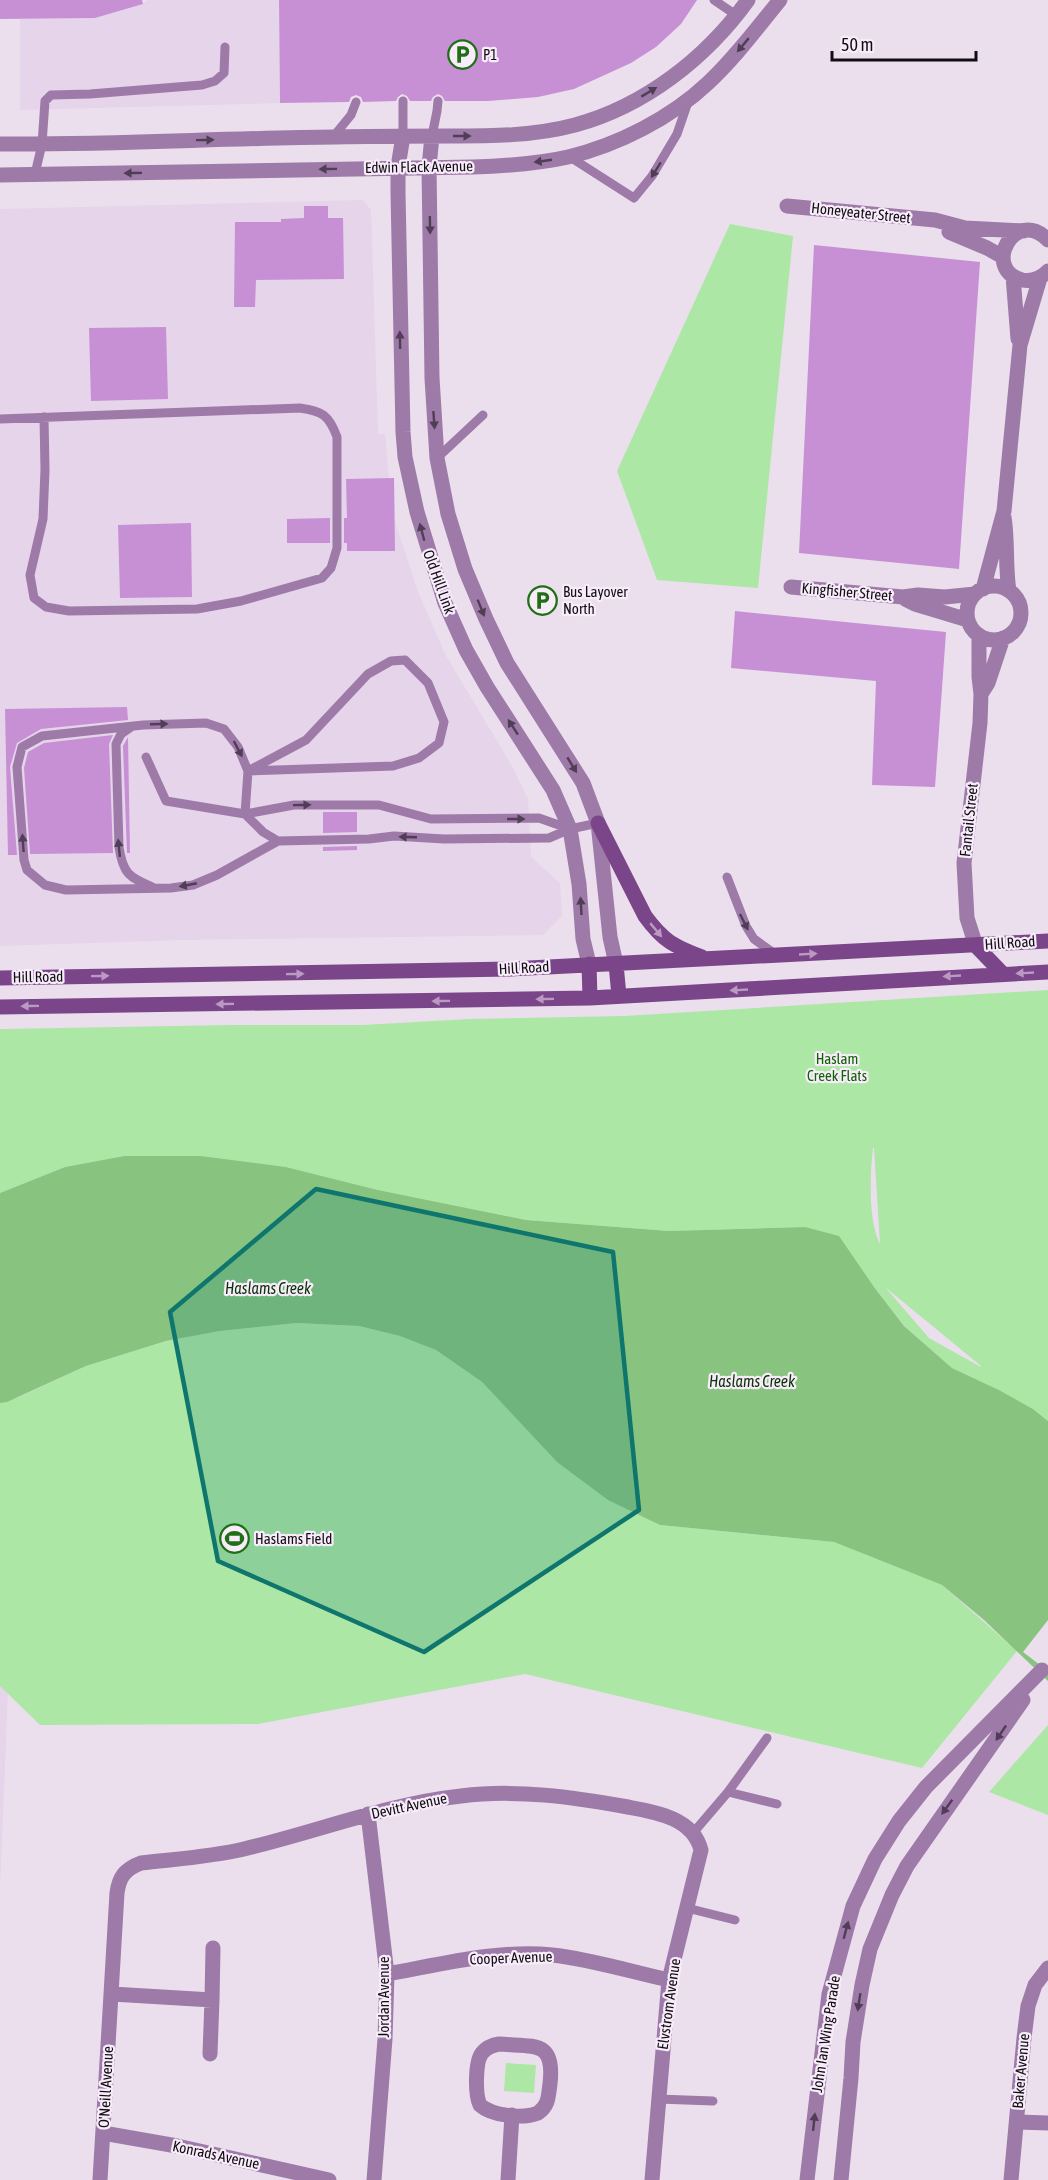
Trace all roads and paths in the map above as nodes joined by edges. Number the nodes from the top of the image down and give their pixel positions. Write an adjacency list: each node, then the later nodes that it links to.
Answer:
1 (714, 0): 3 (lane)
2 (780, 0): 4 (street, Edwin Flack Avenue)
3 (743, 7): 4 (street); 11 (street, Edwin Flack Avenue, one-way to 3)
4 (764, 21): 6 (street, Edwin Flack Avenue, one-way to 6)
5 (225, 47): 14 (lane)
6 (688, 100): 15 (street, Edwin Flack Avenue); 15 (lane, one-way to 15)
7 (403, 101): 10 (lane)
8 (438, 101): 11 (lane)
9 (356, 102): 12 (lane)
10 (403, 136): 11 (street, Edwin Flack Avenue); 12 (street, Edwin Flack Avenue); 17 (street, Old Hill Link)
11 (432, 136): 16 (street, Old Hill Link)
12 (333, 137): 14 (street, Edwin Flack Avenue, one-way to 12)
13 (0, 144): 14 (street, Edwin Flack Avenue)
14 (42, 144): 18 (lane)
15 (569, 156): 16 (street, Edwin Flack Avenue, one-way to 16)
16 (429, 166): 17 (street, Edwin Flack Avenue); 31 (street, Old Hill Link, one-way to 31)
17 (398, 167): 18 (street, Edwin Flack Avenue, one-way to 18); 48 (street, Old Hill Link, one-way to 17)
18 (35, 174): 19 (street, Edwin Flack Avenue)
19 (0, 175)
20 (788, 206): 21 (street, Honeyeater Street)
21 (935, 220): 22 (street, Honeyeater Street); 24 (street, Honeyeater Street)
22 (1024, 231): 23 (street, Honeyeater Street); 24 (street)
23 (1046, 236)
24 (1003, 257): 26 (street)
25 (1044, 275): 26 (street); 27 (street)
26 (1013, 276): 27 (street)
27 (1020, 345): 32 (street)
28 (483, 415): 31 (lane)
29 (44, 417): 29 (lane); 30 (lane)
30 (0, 419)
31 (436, 458): 47 (street, Old Hill Link, one-way to 47)
32 (1004, 511): 34 (street); 35 (street)
33 (791, 587): 36 (street, Kingfisher Street)
34 (979, 591): 35 (street); 36 (street, Kingfisher Street); 37 (street)
35 (1009, 591): 39 (street)
36 (903, 597): 37 (street, Kingfisher Street)
37 (968, 620): 38 (street)
38 (979, 635): 39 (street); 40 (street, Fantail Street)
39 (1004, 638): 40 (street, Fantail Street)
40 (981, 694): 55 (street, Fantail Street)
41 (133, 726): 43 (lane, one-way to 43); 53 (lane, one-way to 41); 53 (lane, one-way to 41)
42 (146, 757): 44 (lane)
43 (248, 771): 43 (lane); 44 (lane)
44 (245, 814): 45 (lane, one-way to 45); 51 (lane)
45 (431, 819): 46 (lane); 49 (lane)
46 (476, 819): 48 (lane, one-way to 48); 50 (lane)
47 (598, 823): 48 (lane); 57 (main road, one-way to 57); 59 (street, Old Hill Link)
48 (570, 829): 50 (lane); 58 (street, Old Hill Link, one-way to 48)
49 (431, 838): 50 (lane); 51 (lane, one-way to 51)
50 (475, 838)
51 (278, 841): 53 (lane, one-way to 53)
52 (727, 877): 56 (lane, one-way to 56)
53 (154, 888)
54 (1048, 940): 55 (main road, Hill Road)
55 (976, 946): 56 (main road, Hill Road, one-way to 55); 61 (main road)
56 (777, 956): 57 (main road, Hill Road)
57 (708, 960): 59 (main road, Hill Road)
58 (588, 964): 59 (main road, Hill Road); 62 (main road, Hill Road, one-way to 58); 64 (main road, Old Hill Link)
59 (616, 964): 63 (main road, Old Hill Link)
60 (1048, 972): 61 (main road, Hill Road, one-way to 61)
61 (1003, 974): 63 (main road, Hill Road, one-way to 63)
62 (0, 978)
63 (619, 996): 64 (main road, Hill Road)
64 (590, 998): 65 (main road, Hill Road, one-way to 65)
65 (0, 1007)
66 (1045, 1667): 93 (street, John Ian Wing Parade, one-way to 66); 94 (street, John Ian Wing Parade, one-way to 94)
67 (767, 1738): 68 (lane)
68 (728, 1792): 69 (lane); 71 (lane)
69 (777, 1804)
70 (368, 1814): 71 (street, Devitt Avenue); 72 (street, Devitt Avenue); 77 (street, Jordan Avenue)
71 (693, 1833): 73 (street, Elvstrom Avenue)
72 (126, 1871): 79 (street, O'Neill Avenue)
73 (687, 1908): 74 (lane); 78 (street, Elvstrom Avenue)
74 (735, 1920)
75 (213, 1948): 80 (street)
76 (1048, 1968): 85 (street, Baker Avenue)
77 (387, 1974): 78 (street, Cooper Avenue); 90 (street, Jordan Avenue)
78 (669, 1980): 82 (street, Elvstrom Avenue)
79 (111, 1994): 80 (street); 87 (street, O'Neill Avenue)
80 (212, 2000): 81 (street)
81 (210, 2054)
82 (658, 2099): 83 (lane); 92 (street, Elvstrom Avenue)
83 (712, 2102)
84 (512, 2115): 84 (street); 91 (street)
85 (1017, 2122): 86 (street); 95 (street, Baker Avenue)
86 (1048, 2123)
87 (103, 2133): 88 (street, O'Neill Avenue); 89 (street, Konrads Avenue)
88 (100, 2180)
89 (328, 2180)
90 (374, 2180)
91 (508, 2180)
92 (652, 2180)
93 (807, 2180)
94 (841, 2180)
95 (1011, 2180)

